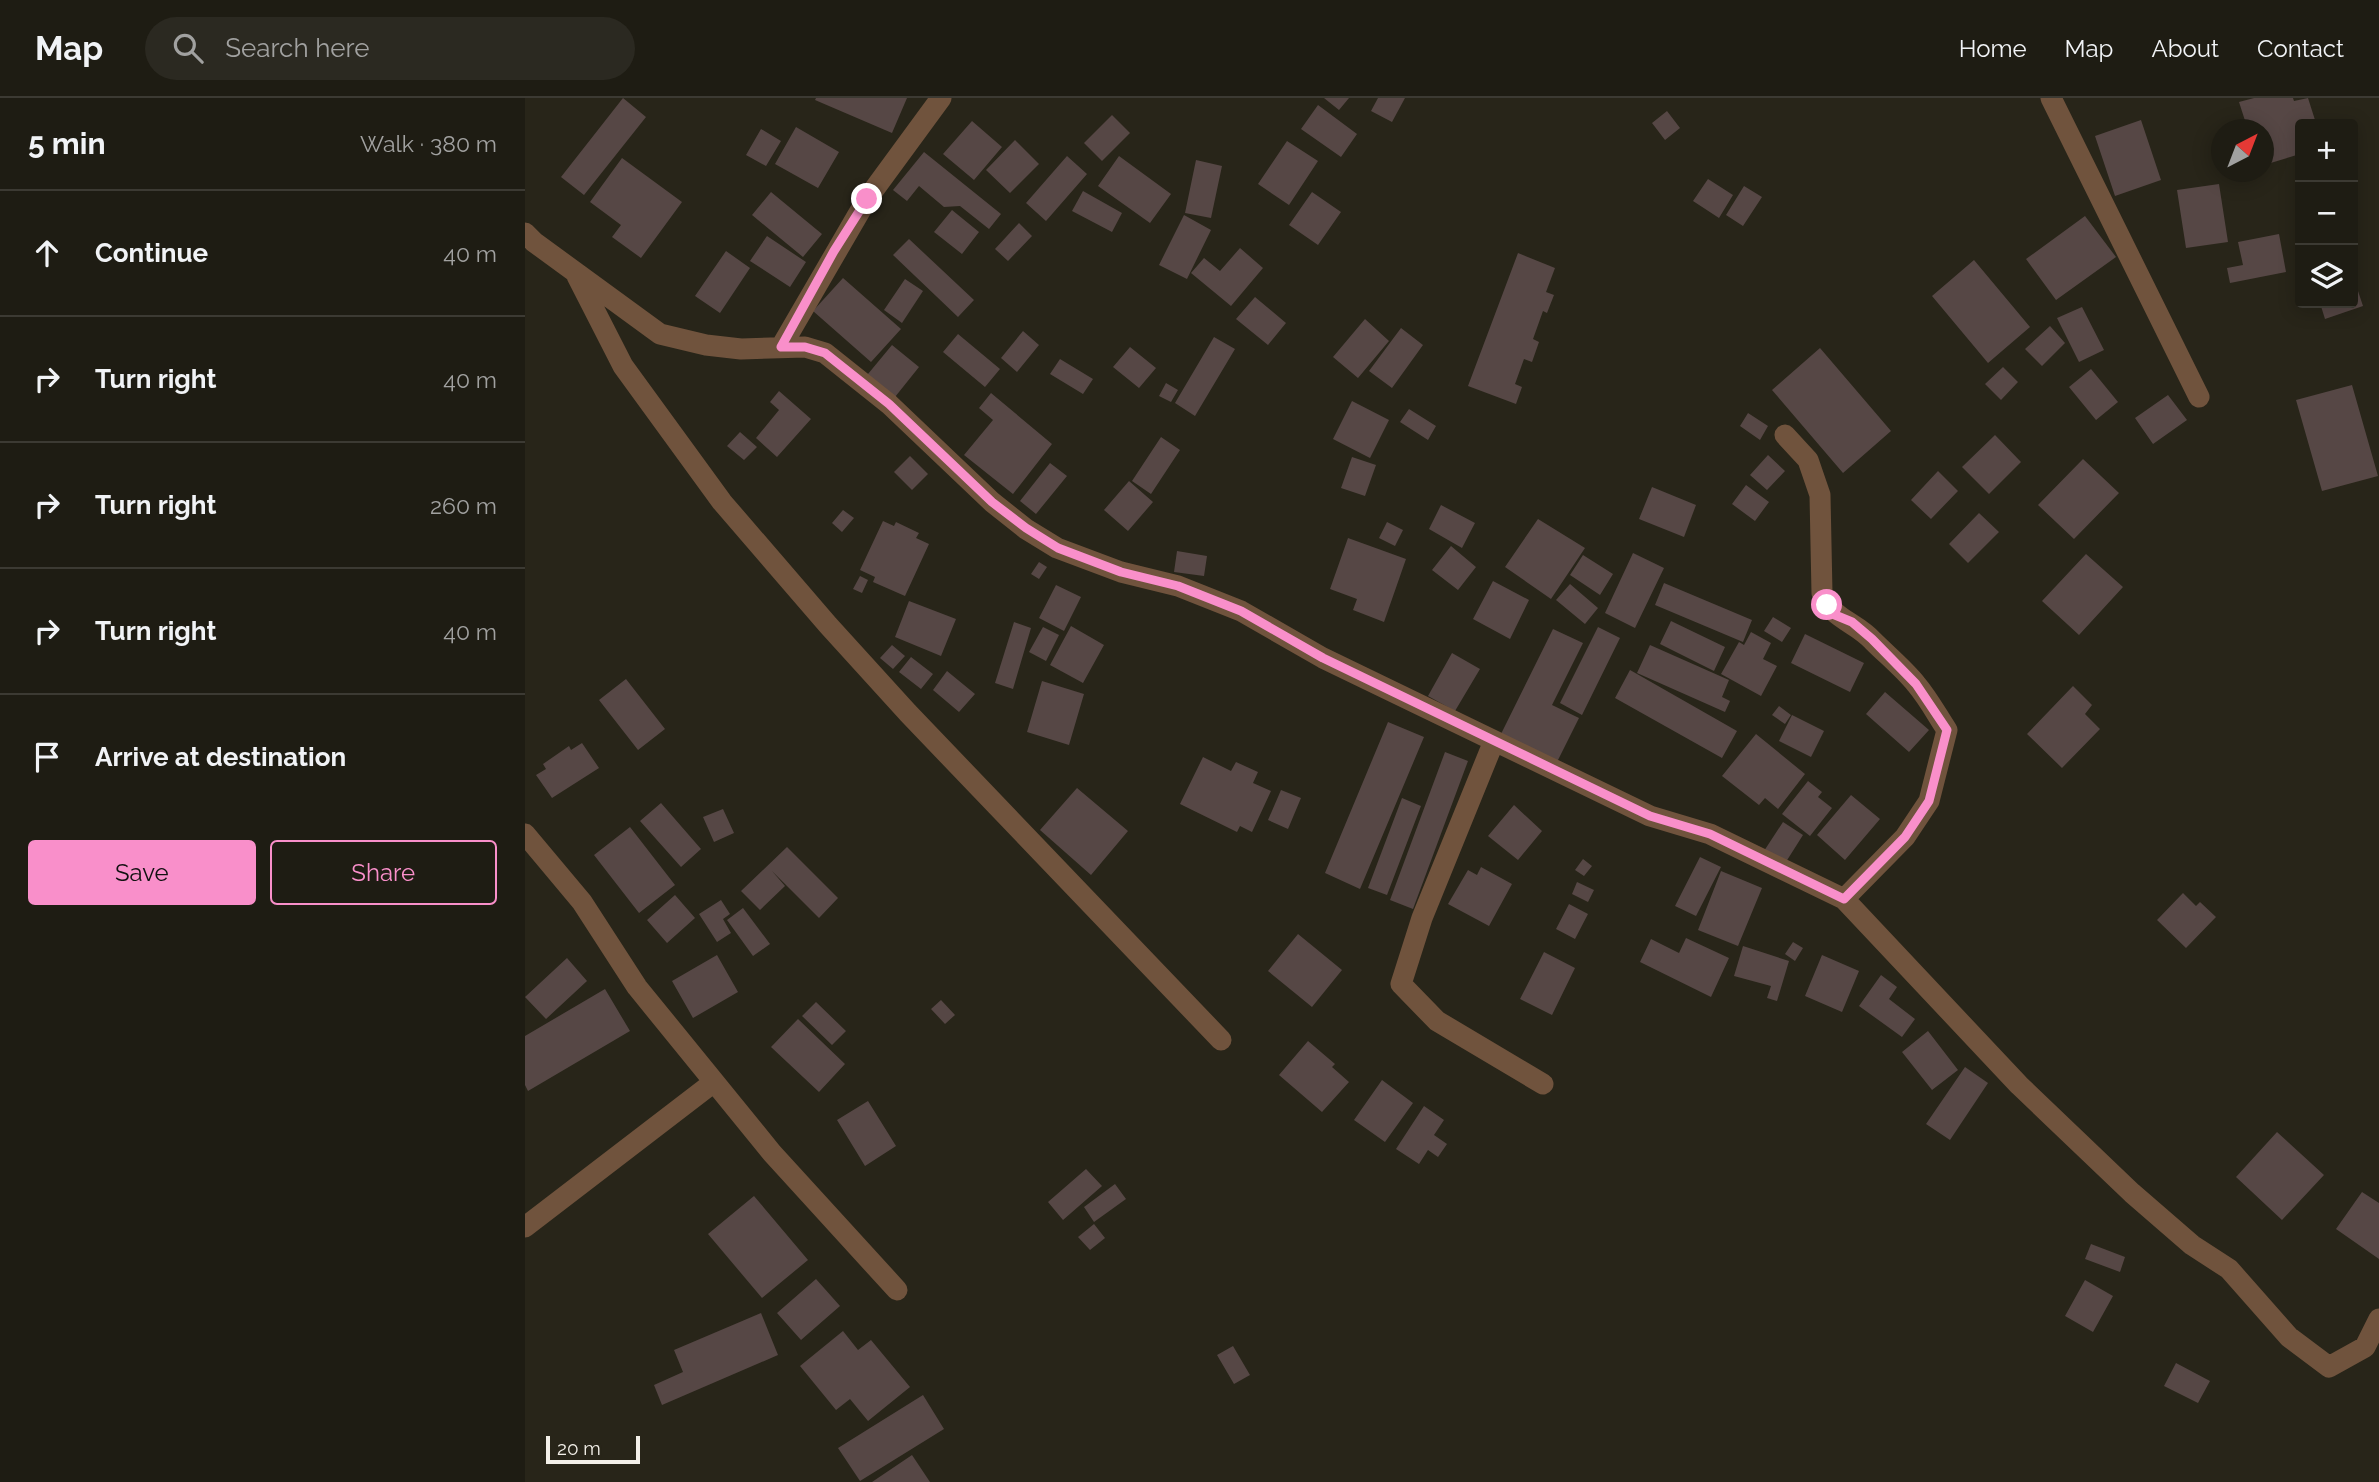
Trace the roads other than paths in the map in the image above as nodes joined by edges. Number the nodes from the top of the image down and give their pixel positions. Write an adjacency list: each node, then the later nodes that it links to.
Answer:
1 (941, 98): 5 (street)
2 (2051, 98): 6 (street)
3 (525, 233): 4 (street)
4 (575, 271): 5 (street); 11 (street)
5 (781, 347): 8 (street)
6 (2199, 397)
7 (1785, 435): 10 (street)
8 (1494, 741): 10 (street); 13 (street)
9 (525, 834): 12 (street)
10 (1844, 899): 16 (street)
11 (1221, 1040)
12 (714, 1082): 14 (street); 15 (street)
13 (1543, 1084)
14 (525, 1227)
15 (897, 1290)
16 (2379, 1319)

